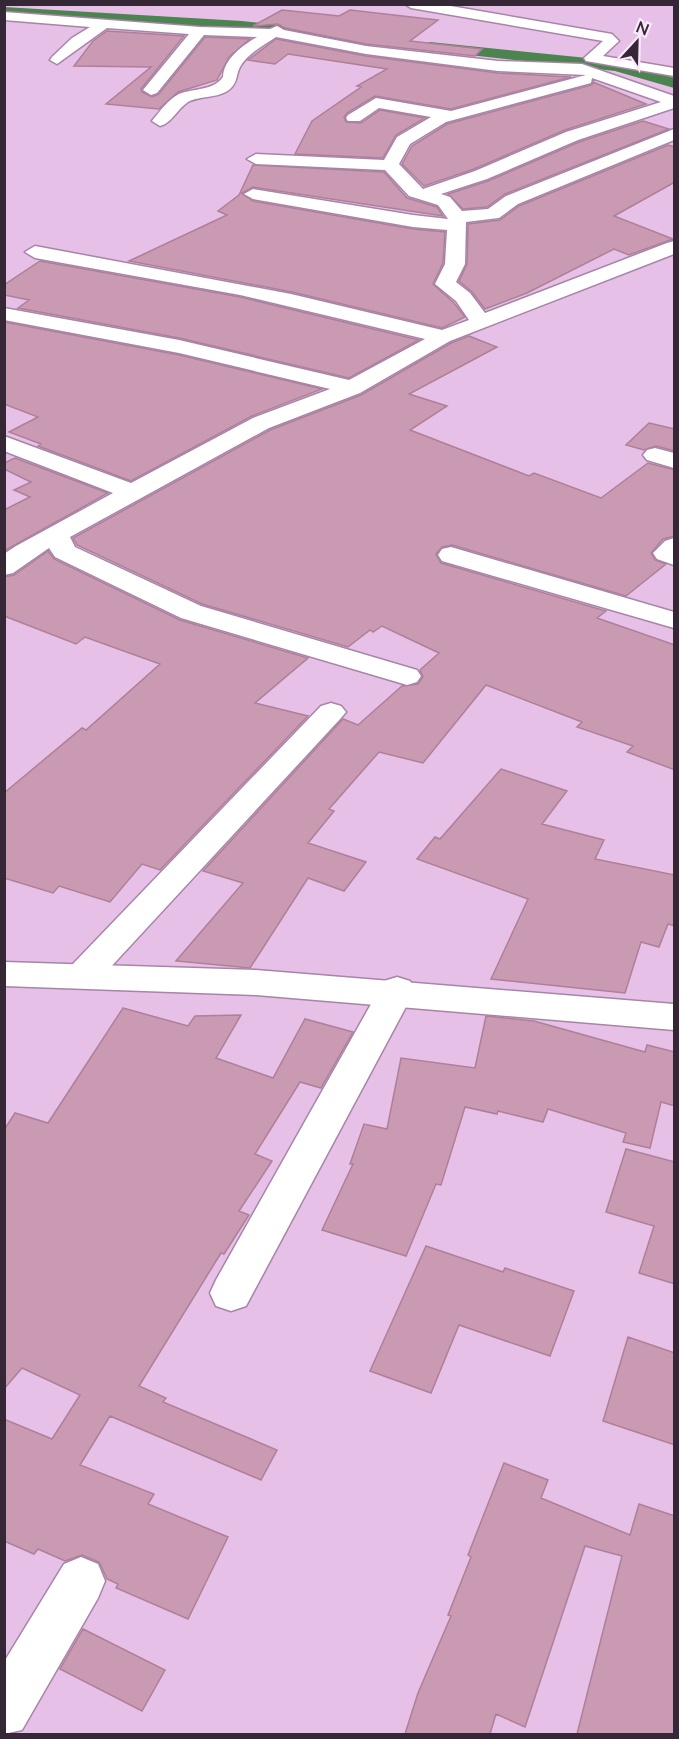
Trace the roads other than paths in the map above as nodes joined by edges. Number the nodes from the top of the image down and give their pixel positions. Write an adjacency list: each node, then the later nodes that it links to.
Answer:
1 (411, 4): 7 (street)
2 (4, 16): 3 (street)
3 (104, 24): 5 (street); 6 (street)
4 (279, 29): 5 (street); 7 (street); 14 (street)
5 (200, 31): 10 (street)
6 (57, 60)
7 (587, 63): 8 (street); 9 (street)
8 (675, 72)
9 (607, 76): 11 (street); 12 (street)
10 (150, 90)
11 (675, 102): 19 (street)
12 (451, 116): 13 (street); 17 (street)
13 (354, 118)
14 (160, 122)
15 (675, 134): 20 (street)
16 (256, 159): 17 (street)
17 (390, 165): 19 (street)
18 (253, 194): 20 (street)
19 (424, 194): 20 (street)
20 (457, 221): 24 (street)
21 (675, 247): 24 (street)
22 (35, 252): 25 (street)
23 (4, 314): 26 (street)
24 (480, 321): 25 (street)
25 (443, 337): 26 (street)
26 (352, 388): 28 (street)
27 (4, 443): 28 (street)
28 (134, 493): 29 (street)
29 (56, 534): 33 (street); 35 (street)
30 (675, 546): 32 (street)
31 (451, 555): 34 (street)
32 (675, 557)
33 (4, 567)
34 (675, 620)
35 (406, 676)
36 (331, 712): 38 (street)
37 (4, 974): 38 (street)
38 (82, 975): 39 (street)
39 (397, 990): 40 (street); 41 (street)
40 (675, 1017)
41 (231, 1293)
42 (81, 1581): 43 (street)
43 (4, 1712)

